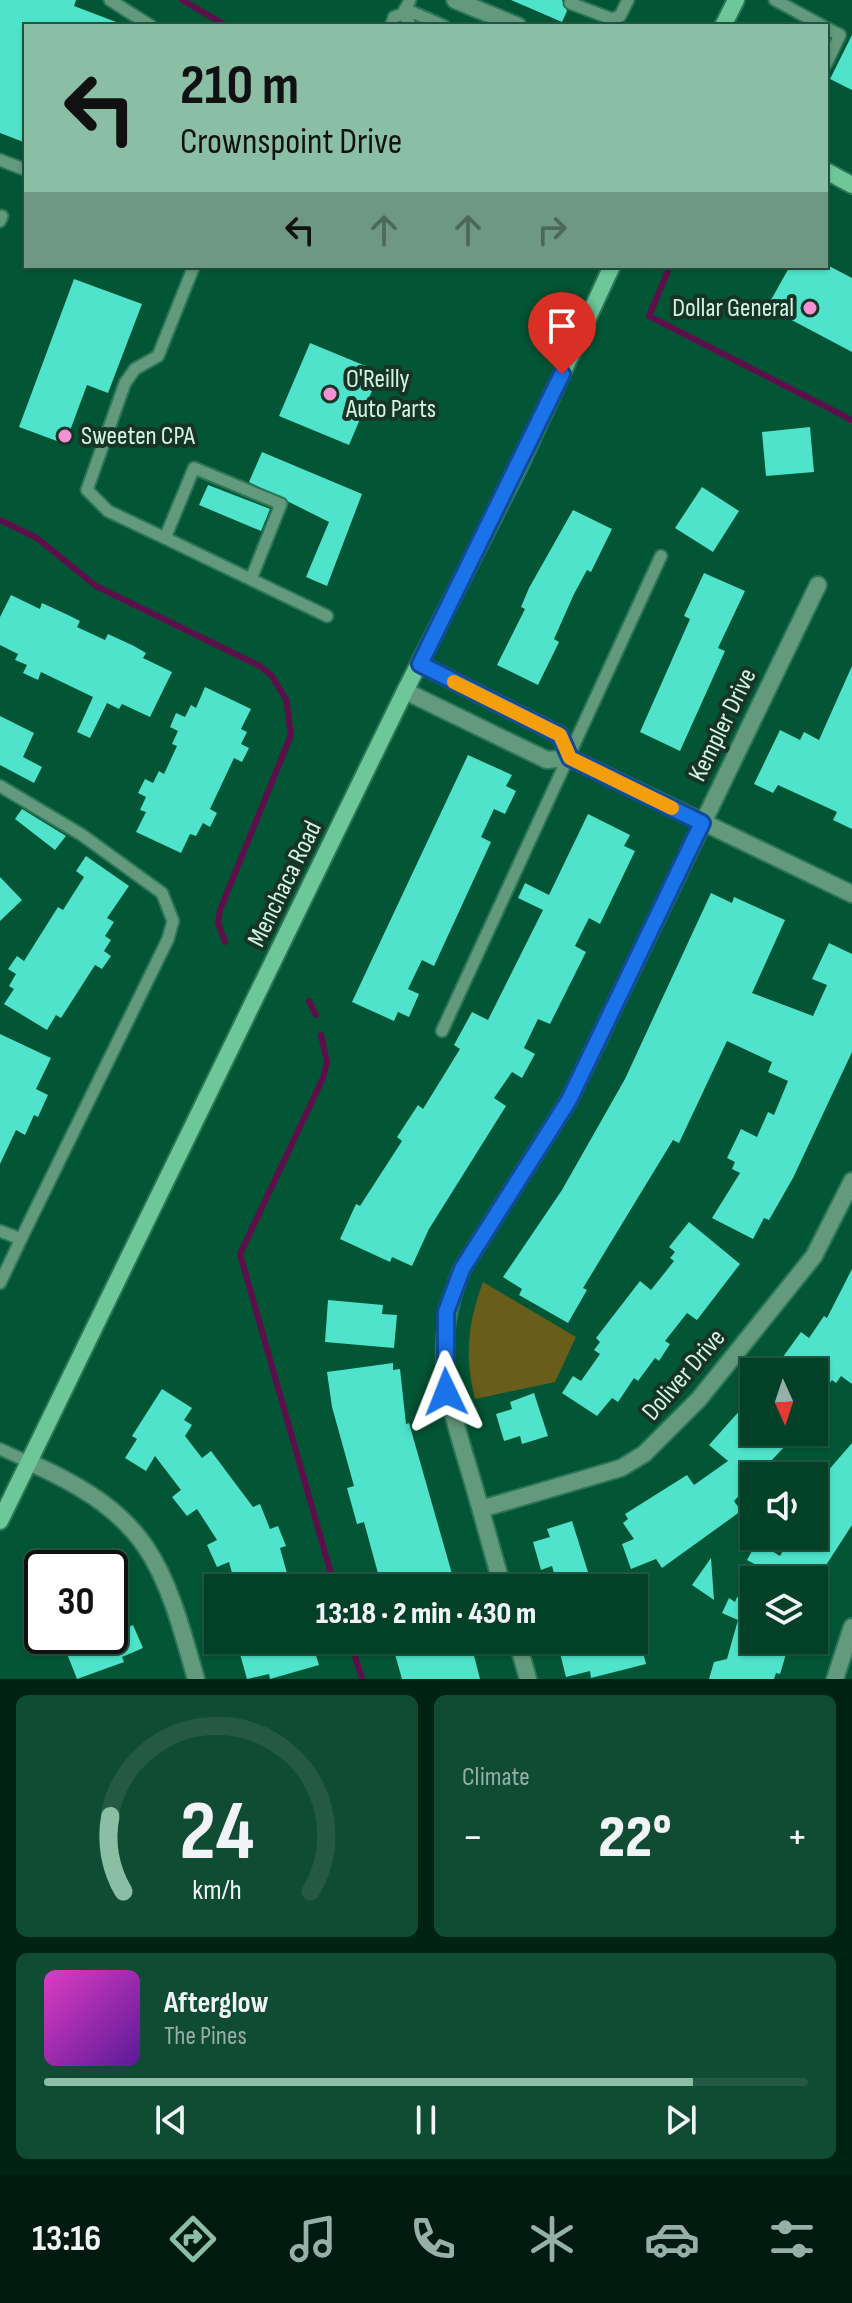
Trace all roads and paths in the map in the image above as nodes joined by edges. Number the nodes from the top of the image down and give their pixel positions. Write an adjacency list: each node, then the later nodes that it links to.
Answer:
1 (110, 0): 9 (lane)
2 (455, 0): 12 (street)
3 (628, 0): 7 (lane)
4 (736, 0): 13 (main road)
5 (775, 0): 14 (lane)
6 (570, 3): 7 (lane)
7 (590, 5)
8 (406, 7): 10 (lane); 11 (lane)
9 (148, 24)
10 (392, 24)
11 (440, 24)
12 (513, 24)
13 (724, 24)
14 (819, 24)
15 (828, 29): 16 (lane)
16 (828, 60)
17 (0, 160): 18 (lane)
18 (24, 169)
19 (828, 172): 20 (main road)
20 (852, 185)
21 (193, 268): 23 (lane)
22 (611, 268): 28 (main road, Menchaca Road)
23 (165, 538): 25 (lane); 25 (lane)
24 (661, 556): 30 (lane)
25 (251, 579): 27 (lane)
26 (818, 585): 32 (street, Kempler Drive)
27 (327, 616)
28 (420, 664): 29 (main road, Menchaca Road); 30 (street)
29 (405, 691): 30 (street); 40 (main road, Menchaca Road)
30 (570, 758): 32 (street); 34 (lane)
31 (0, 786): 37 (lane)
32 (702, 823): 33 (street); 41 (street, Kempler Drive)
33 (852, 894)
34 (442, 1031)
35 (852, 1181): 41 (street, Doliver Drive)
36 (0, 1231): 37 (lane)
37 (21, 1239): 38 (lane)
38 (0, 1283)
39 (0, 1449): 40 (lane)
40 (31, 1463): 42 (main road, Menchaca Road); 46 (street)
41 (481, 1509): 43 (street, Kempler Drive)
42 (0, 1521)
43 (499, 1574)
44 (852, 1627): 48 (street)
45 (521, 1654): 47 (street)
46 (196, 1679)
47 (528, 1679)
48 (835, 1679)

